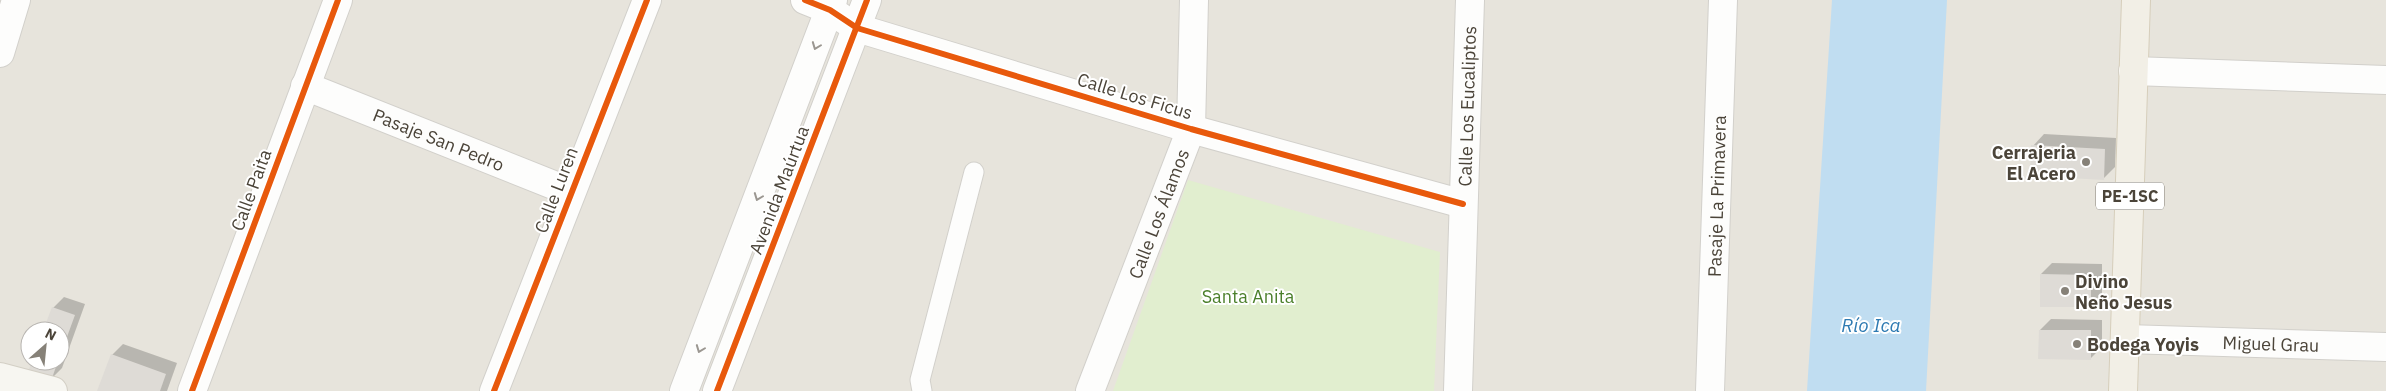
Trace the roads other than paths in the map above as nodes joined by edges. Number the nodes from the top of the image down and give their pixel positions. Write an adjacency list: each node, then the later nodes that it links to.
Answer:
1 (16, 0): 12 (street)
2 (338, 0): 15 (street, Calle Paita)
3 (647, 0): 18 (street, Calle Luren)
4 (805, 0): 10 (street, Calle Los Ficus)
5 (867, 0): 11 (street, Avenida Maúrtua)
6 (1194, 0): 16 (street, Calle Los Álamos)
7 (1470, 0): 19 (street, Calle Los Eucaliptos)
8 (1723, 0): 31 (street, Pasaje La Primavera)
9 (2136, 0): 13 (main road, PE-1SC)
10 (831, 5): 11 (street, Calle Los Ficus); 26 (street, Avenida Maúrtua, one-way to 26)
11 (857, 28): 16 (street, Calle Los Ficus); 27 (street, Avenida Maúrtua)
12 (0, 53)
13 (2133, 71): 14 (street); 20 (main road, PE-1SC)
14 (2386, 80)
15 (305, 86): 18 (street, Pasaje San Pedro); 24 (street, Calle Paita)
16 (1191, 129): 19 (street, Calle Los Ficus); 29 (street, Calle Los Álamos)
17 (974, 172): 28 (lane)
18 (571, 192): 25 (street, Calle Luren)
19 (1463, 204): 30 (street, Calle Los Eucaliptos)
20 (2126, 340): 21 (street, Miguel Grau); 32 (main road, PE-1SC)
21 (2386, 347)
22 (0, 377): 23 (street)
23 (53, 391)
24 (192, 391)
25 (494, 391)
26 (684, 391)
27 (717, 391)
28 (922, 391)
29 (1090, 391)
30 (1458, 391)
31 (1710, 391)
32 (2124, 391)

